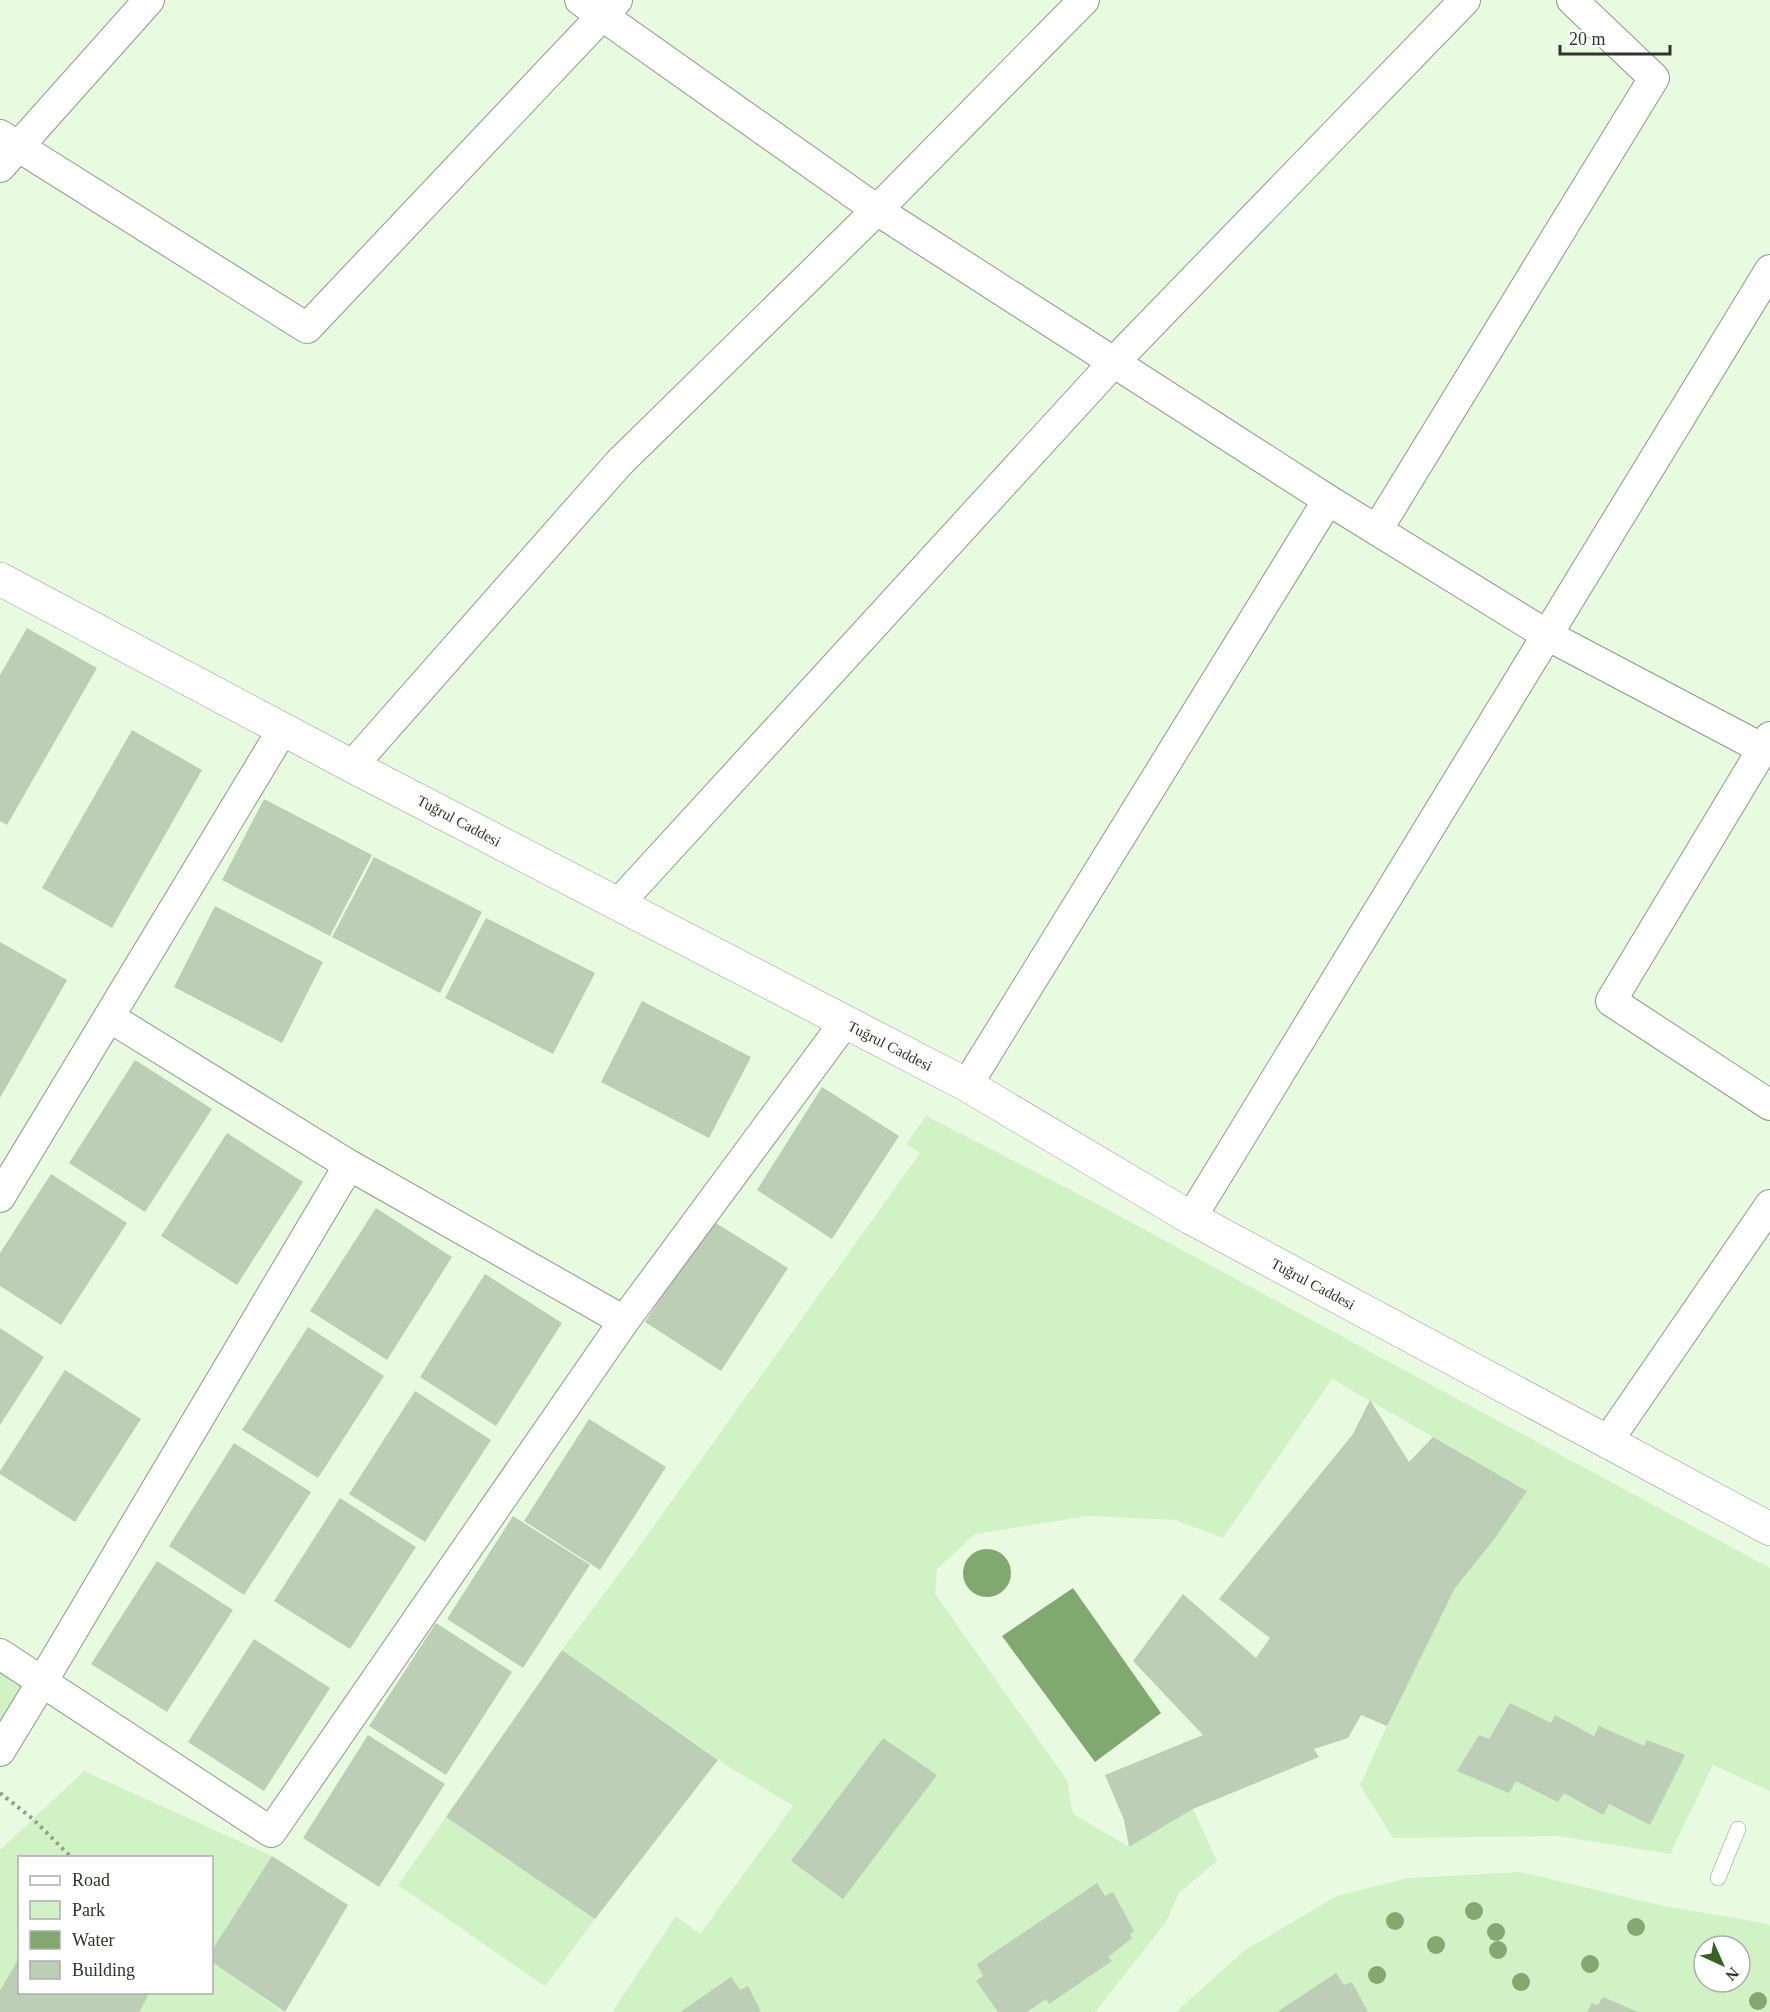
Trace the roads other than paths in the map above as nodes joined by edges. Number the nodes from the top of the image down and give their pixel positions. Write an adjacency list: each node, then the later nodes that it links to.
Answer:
1 (149, 0): 6 (street)
2 (1084, 0): 7 (street)
3 (1464, 0): 9 (street)
4 (1572, 0): 11 (street)
5 (600, 5): 6 (street); 7 (street)
6 (6, 149)
7 (877, 210): 9 (street); 16 (street)
8 (1770, 270): 13 (street)
9 (1114, 362): 10 (street); 17 (street)
10 (1328, 500): 11 (street); 20 (street)
11 (1377, 531): 13 (street)
12 (4, 589): 14 (main road, Tuğrul Caddesi)
13 (1547, 635): 15 (street); 25 (street)
14 (284, 729): 16 (main road, Tuğrul Caddesi); 18 (street)
15 (1766, 743): 21 (street)
16 (352, 766): 17 (main road, Tuğrul Caddesi)
17 (618, 904): 19 (main road, Tuğrul Caddesi)
18 (109, 1017): 22 (street); 23 (street)
19 (845, 1023): 20 (main road, Tuğrul Caddesi); 26 (street)
20 (967, 1085): 25 (main road, Tuğrul Caddesi)
21 (1770, 1105)
22 (349, 1165): 26 (street); 30 (street)
23 (0, 1197)
24 (1770, 1205): 27 (street)
25 (1191, 1218): 27 (main road, Tuğrul Caddesi)
26 (624, 1321): 30 (street)
27 (1607, 1442): 28 (main road, Tuğrul Caddesi)
28 (1770, 1529)
29 (0, 1654): 30 (street)
30 (42, 1682): 31 (street)
31 (0, 1750)
32 (1738, 1829): 33 (lane)
33 (1718, 1878)

